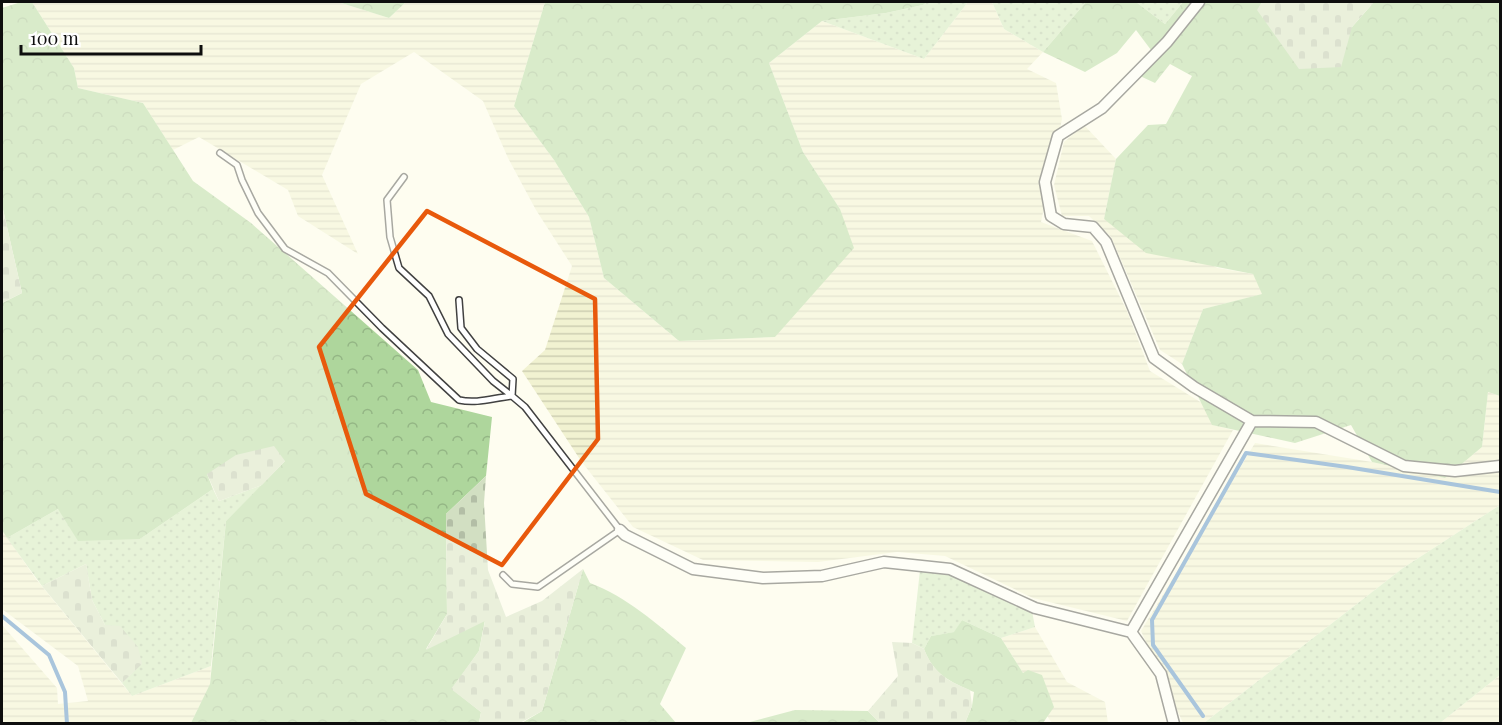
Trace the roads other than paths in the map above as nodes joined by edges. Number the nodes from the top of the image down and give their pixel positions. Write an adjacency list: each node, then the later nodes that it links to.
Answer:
1 (1199, 2): 6 (street)
2 (220, 153): 5 (lane)
3 (404, 177): 5 (lane)
4 (459, 300): 5 (lane)
5 (512, 396): 8 (lane)
6 (1252, 421): 7 (street); 10 (street)
7 (1500, 466)
8 (620, 530): 9 (lane); 10 (street)
9 (503, 575)
10 (1131, 632): 11 (street)
11 (1174, 723)

